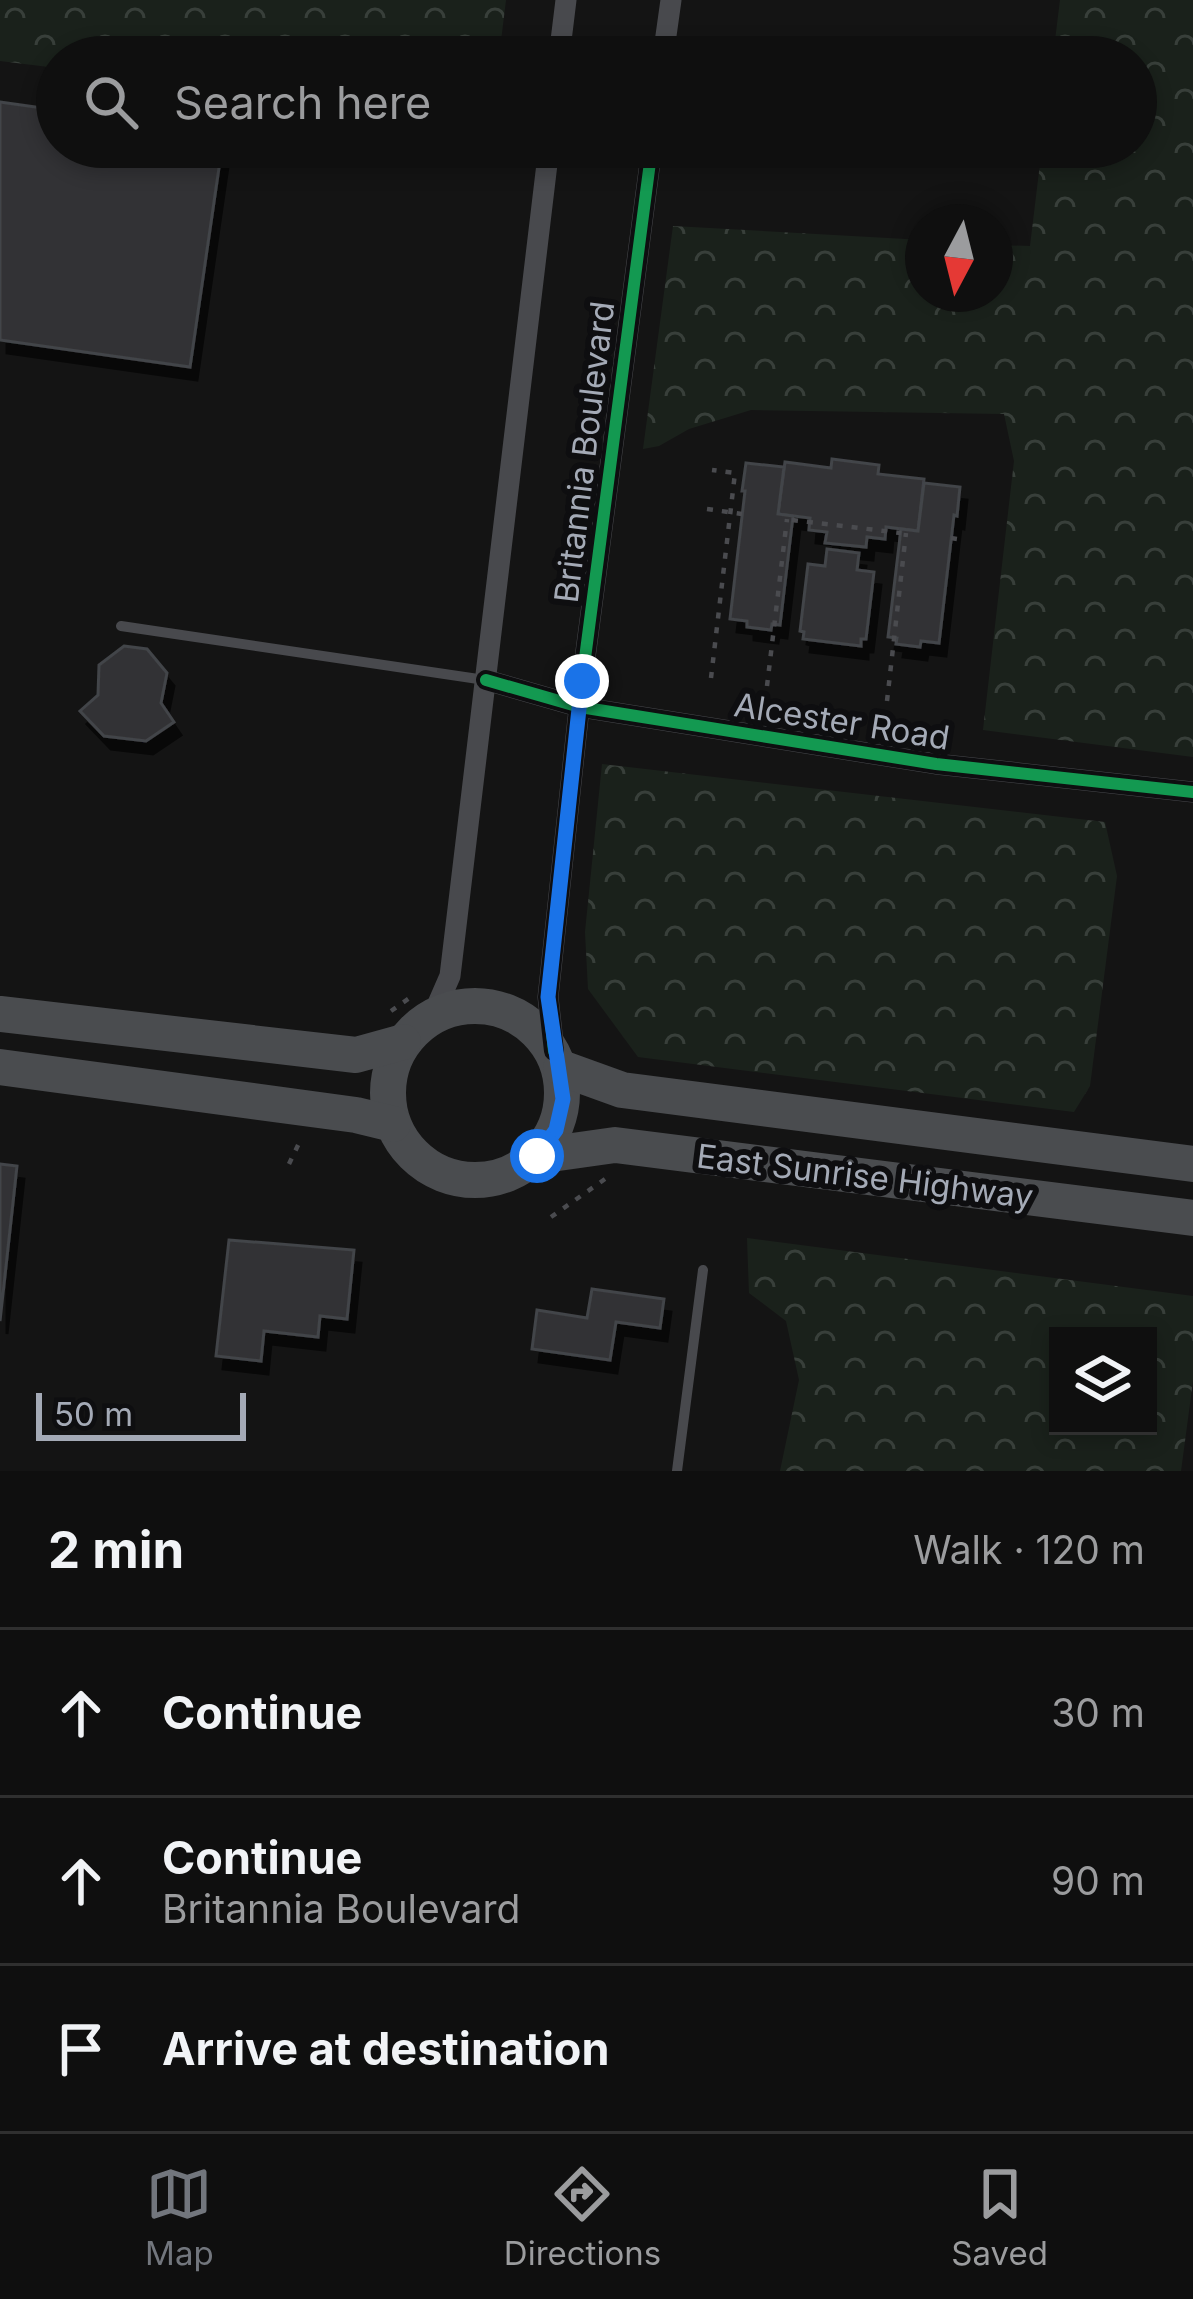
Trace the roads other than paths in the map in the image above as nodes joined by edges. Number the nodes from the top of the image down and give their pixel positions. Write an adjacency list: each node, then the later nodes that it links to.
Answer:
1 (566, 0): 3 (street)
2 (671, 0): 4 (street)
3 (562, 36)
4 (666, 36)
5 (547, 168): 8 (street)
6 (649, 168): 9 (street, Britannia Boulevard)
7 (121, 626): 8 (lane)
8 (487, 680): 9 (street, Alcester Road); 12 (street)
9 (580, 707): 10 (street, Alcester Road); 14 (street, Britannia Boulevard)
10 (1193, 792)
11 (0, 1014): 13 (main road)
12 (434, 1015): 13 (main road); 14 (main road)
13 (403, 1042): 16 (main road)
14 (557, 1059): 17 (main road); 18 (main road, East Sunrise Highway)
15 (0, 1067): 16 (main road)
16 (393, 1124): 17 (main road)
17 (537, 1156): 19 (main road, East Sunrise Highway)
18 (1193, 1164)
19 (1193, 1218)
20 (703, 1270): 21 (lane)
21 (676, 1471)

